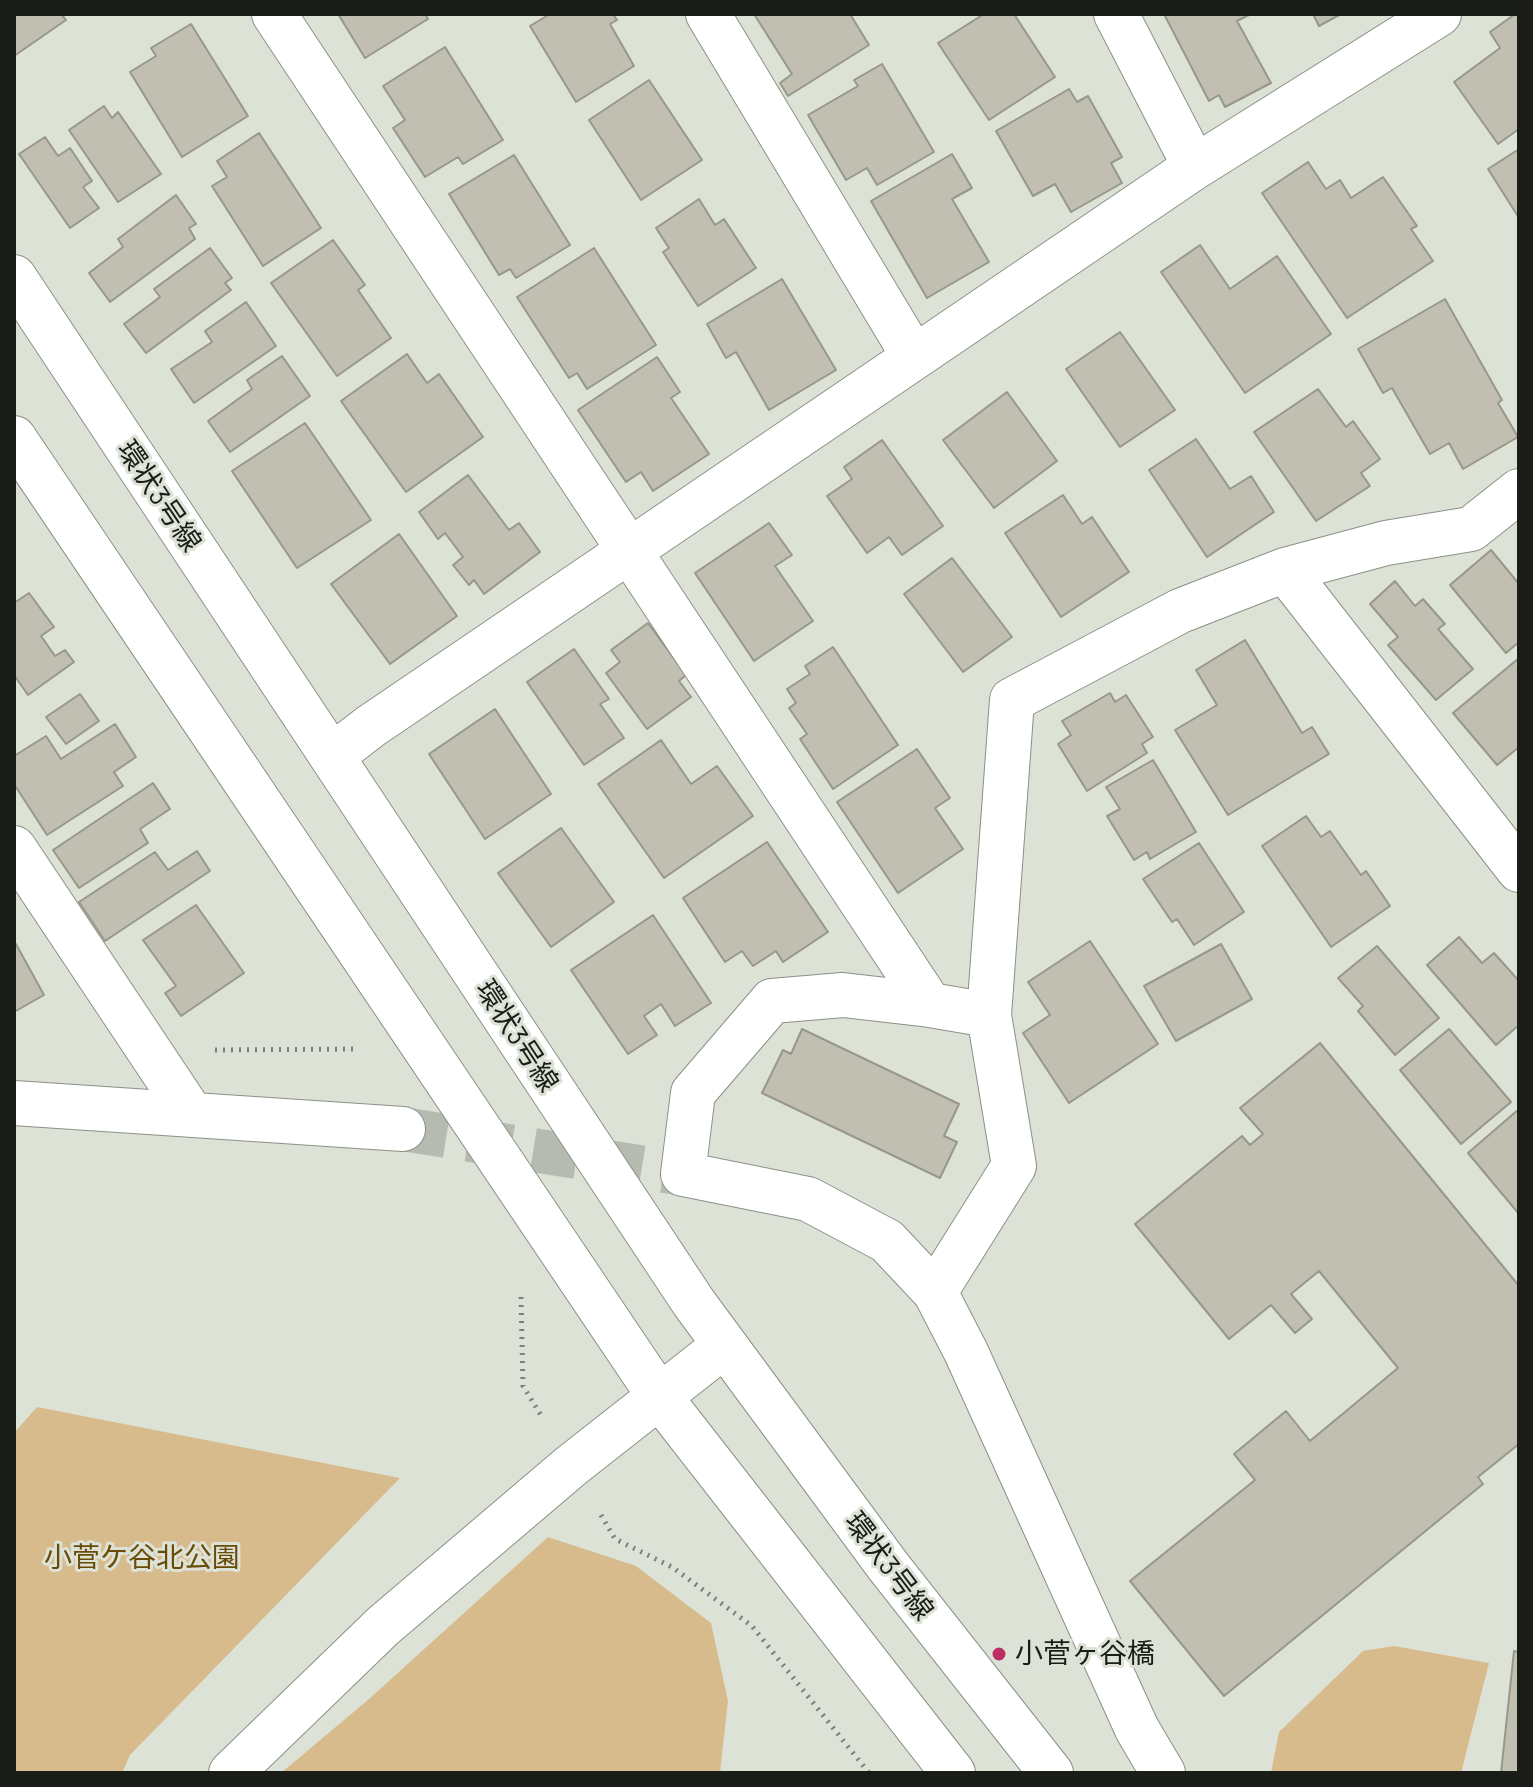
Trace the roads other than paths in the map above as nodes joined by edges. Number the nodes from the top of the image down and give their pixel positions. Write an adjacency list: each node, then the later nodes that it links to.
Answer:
1 (274, 14): 10 (street)
2 (708, 14): 7 (street)
3 (1116, 14): 5 (street)
4 (1439, 14): 5 (street)
5 (1195, 167): 7 (street)
6 (14, 277): 12 (street, 環状3号線)
7 (914, 357): 10 (street)
8 (14, 438): 22 (street)
9 (1519, 491): 11 (street)
10 (630, 549): 12 (street); 15 (street)
11 (1285, 570): 14 (street); 16 (street)
12 (332, 756): 21 (street, 環状3号線)
13 (14, 848): 18 (street)
14 (1519, 870)
15 (930, 1005): 16 (street); 20 (street)
16 (989, 1015): 20 (street)
17 (14, 1103): 18 (street)
18 (192, 1115): 19 (street)
19 (403, 1129)
20 (935, 1292): 26 (street)
21 (725, 1345): 22 (street); 25 (street, 環状3号線)
22 (659, 1396): 23 (street); 24 (street)
23 (948, 1766)
24 (231, 1773)
25 (1051, 1773)
26 (1163, 1773)

